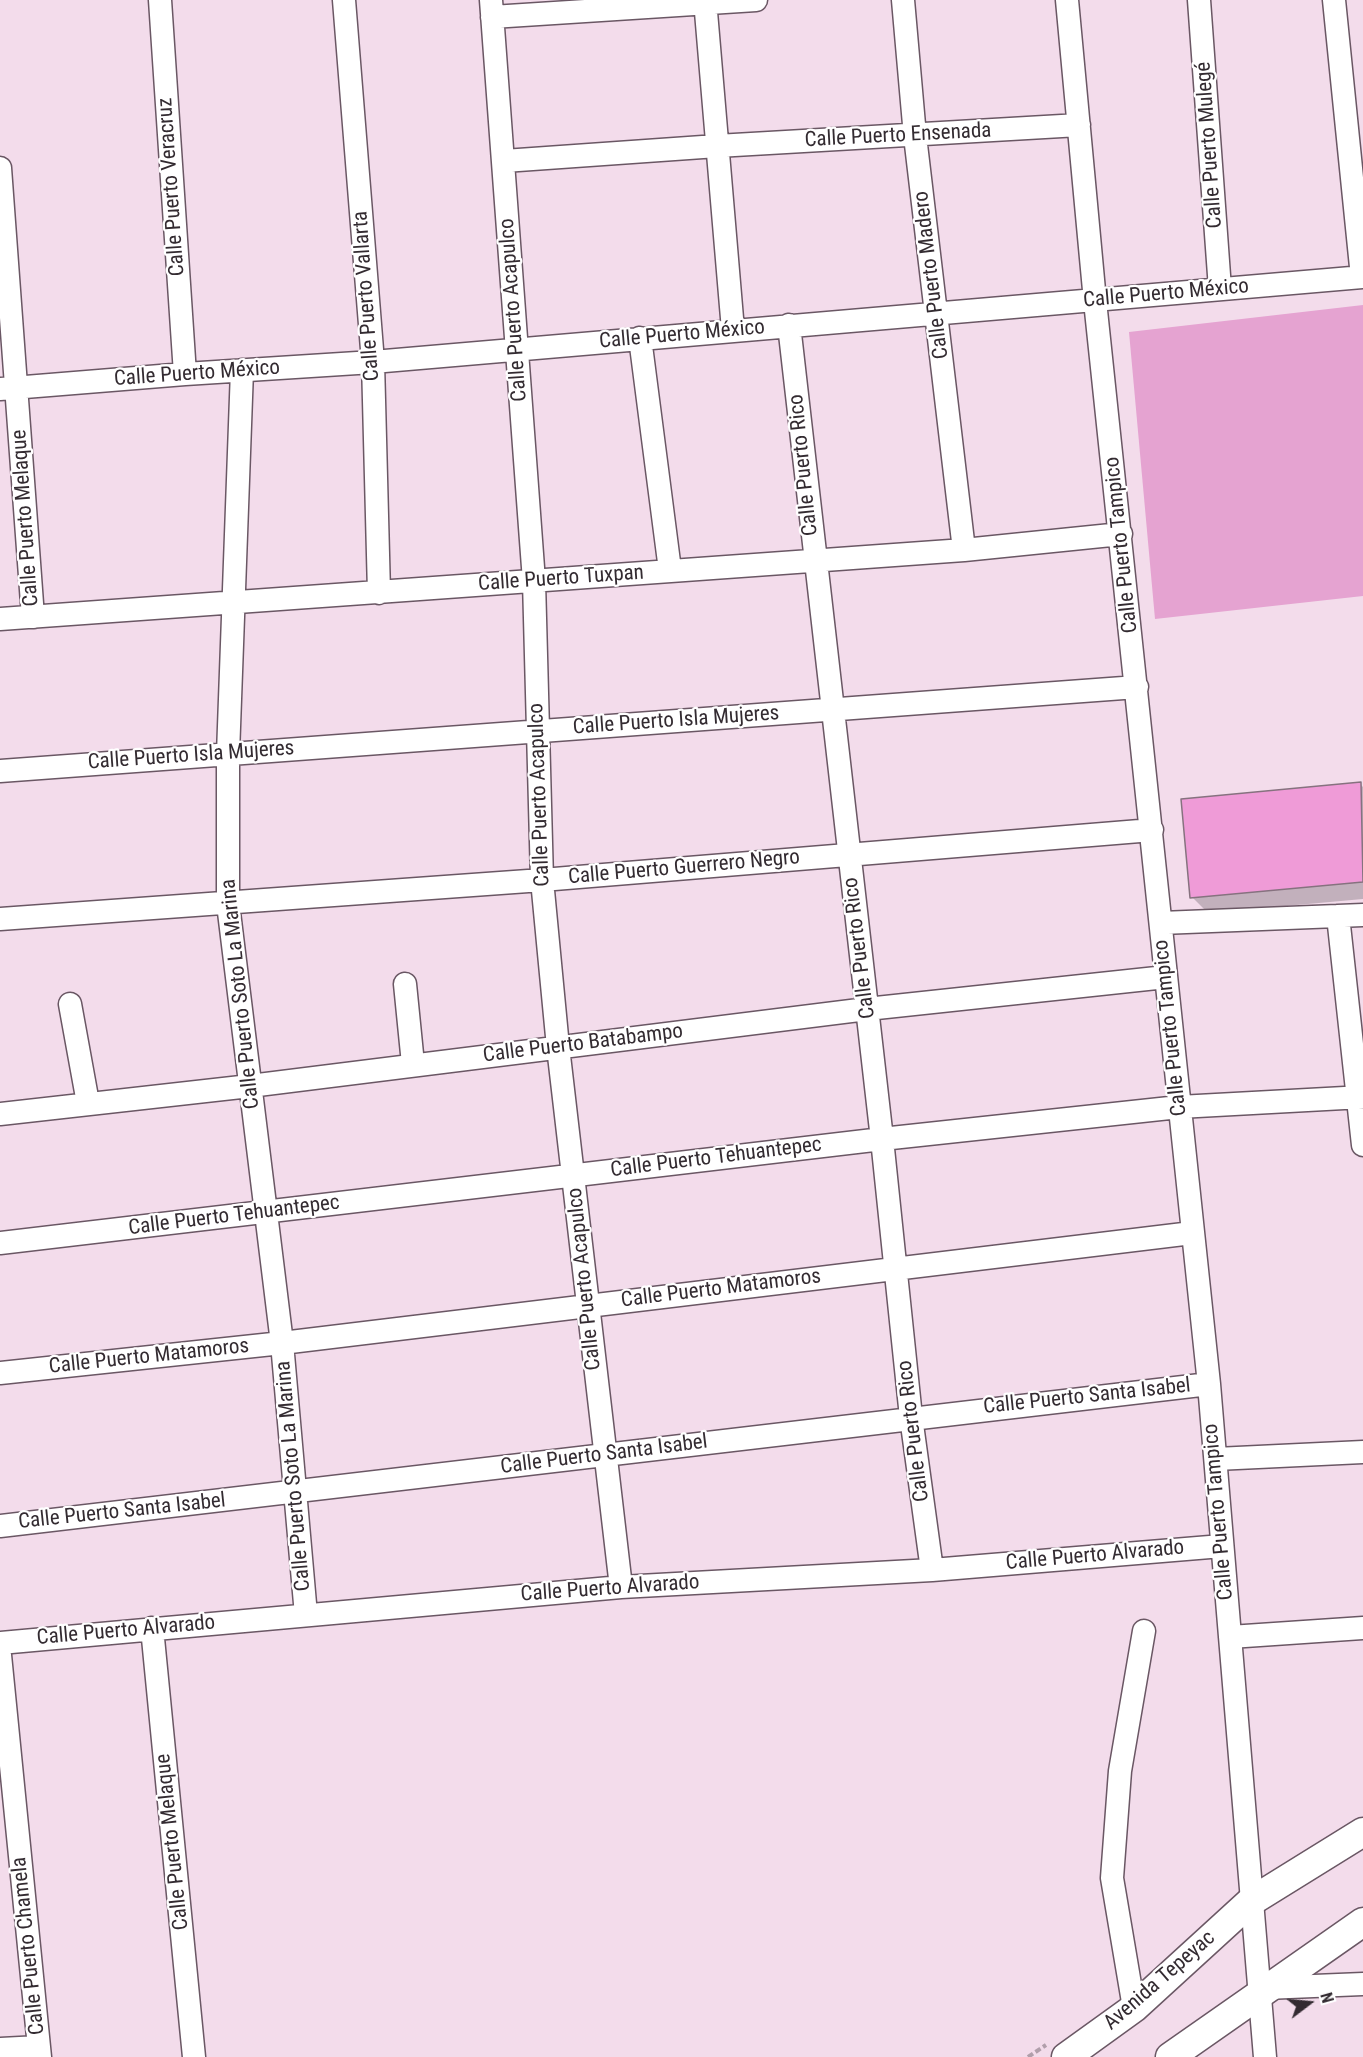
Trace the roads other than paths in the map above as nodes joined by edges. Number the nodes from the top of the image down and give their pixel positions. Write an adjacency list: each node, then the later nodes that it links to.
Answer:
1 (160, 0): 25 (street, Calle Puerto Veracruz)
2 (345, 0): 23 (street, Calle Puerto Vallarta)
3 (756, 0): 8 (street)
4 (903, 0): 11 (street, Calle Puerto Madero)
5 (1071, 0): 10 (street, Calle Puerto Tampico)
6 (1199, 0): 16 (street, Calle Puerto Mulegé)
7 (1334, 0): 15 (street)
8 (705, 2): 9 (street); 12 (street)
9 (492, 9): 13 (street, Calle Puerto Acapulco)
10 (1079, 125): 11 (street, Calle Puerto Ensenada); 17 (street, Calle Puerto Tampico)
11 (915, 136): 12 (street, Calle Puerto Ensenada); 18 (street, Calle Puerto Madero)
12 (717, 146): 13 (street, Calle Puerto Ensenada); 20 (street)
13 (504, 162): 22 (street, Calle Puerto Acapulco)
14 (0, 168): 26 (street, Calle Puerto Melaque)
15 (1363, 277): 16 (street, Calle Puerto México)
16 (1220, 289): 17 (street, Calle Puerto México)
17 (1095, 301): 18 (street, Calle Puerto México); 27 (street, Calle Puerto Tampico)
18 (935, 315): 19 (street, Calle Puerto México); 28 (street, Calle Puerto Madero)
19 (789, 326): 20 (street, Calle Puerto México); 29 (street, Calle Puerto Rico)
20 (733, 330): 21 (street, Calle Puerto México)
21 (640, 338): 22 (street, Calle Puerto México); 30 (street)
22 (516, 349): 23 (street, Calle Puerto México); 31 (street, Calle Puerto Acapulco)
23 (373, 362): 24 (street, Calle Puerto México); 32 (street, Calle Puerto Vallarta)
24 (242, 370): 25 (street, Calle Puerto México); 33 (street, Calle Puerto Soto La Marina)
25 (185, 374): 26 (street, Calle Puerto México)
26 (8, 389): 34 (street, Calle Puerto Melaque)
27 (1121, 534): 28 (street, Calle Puerto Tuxpan); 36 (street, Calle Puerto Tampico)
28 (964, 550): 29 (street, Calle Puerto Tuxpan)
29 (815, 559): 30 (street, Calle Puerto Tuxpan); 37 (street, Calle Puerto Rico)
30 (670, 570): 31 (street, Calle Puerto Tuxpan)
31 (534, 581): 32 (street, Calle Puerto Tuxpan); 38 (street, Calle Puerto Acapulco)
32 (379, 593): 33 (street, Calle Puerto Tuxpan)
33 (234, 602): 34 (street, Calle Puerto Tuxpan); 39 (street, Calle Puerto Soto La Marina)
34 (33, 617): 35 (street, Calle Puerto Tuxpan)
35 (0, 619)
36 (1137, 687): 37 (street, Calle Puerto Isla Mujeres); 41 (street, Calle Puerto Tampico)
37 (832, 711): 38 (street, Calle Puerto Isla Mujeres); 42 (street, Calle Puerto Rico)
38 (539, 730): 39 (street, Calle Puerto Isla Mujeres); 43 (street, Calle Puerto Acapulco)
39 (228, 754): 40 (street, Calle Puerto Isla Mujeres); 44 (street, Calle Puerto Soto La Marina)
40 (0, 771)
41 (1152, 830): 42 (street, Calle Puerto Guerrero Negro); 48 (street, Calle Puerto Tampico)
42 (849, 855): 43 (street, Calle Puerto Guerrero Negro); 52 (street, Calle Puerto Rico)
43 (542, 880): 44 (street, Calle Puerto Guerrero Negro); 53 (street, Calle Puerto Acapulco)
44 (228, 904): 47 (street, Calle Puerto Guerrero Negro); 55 (street, Calle Puerto Soto La Marina)
45 (1363, 915): 46 (street)
46 (1338, 916): 48 (street); 56 (street)
47 (0, 919)
48 (1161, 923): 49 (street, Calle Puerto Tampico)
49 (1166, 977): 52 (street, Calle Puerto Batabampo); 58 (street, Calle Puerto Tampico)
50 (405, 984): 54 (street)
51 (69, 1004): 57 (street)
52 (867, 1009): 53 (street, Calle Puerto Batabampo); 60 (street, Calle Puerto Rico)
53 (558, 1047): 54 (street, Calle Puerto Batabampo); 62 (street, Calle Puerto Acapulco)
54 (413, 1064): 55 (street, Calle Puerto Batabampo)
55 (250, 1086): 57 (street, Calle Puerto Batabampo); 63 (street, Calle Puerto Soto La Marina)
56 (1360, 1097): 58 (street, Calle Puerto Tehuantepec); 61 (street)
57 (88, 1103): 59 (street, Calle Puerto Batabampo)
58 (1179, 1107): 60 (street, Calle Puerto Tehuantepec); 64 (street, Calle Puerto Tampico)
59 (0, 1114)
60 (882, 1139): 62 (street, Calle Puerto Tehuantepec); 66 (street, Calle Puerto Rico)
61 (1363, 1145)
62 (574, 1174): 63 (street, Calle Puerto Tehuantepec); 67 (street, Calle Puerto Acapulco)
63 (265, 1213): 65 (street, Calle Puerto Tehuantepec); 68 (street, Calle Puerto Soto La Marina)
64 (1192, 1233): 66 (street, Calle Puerto Matamoros); 70 (street, Calle Puerto Tampico)
65 (0, 1243)
66 (896, 1268): 67 (street, Calle Puerto Matamoros); 71 (street, Calle Puerto Rico)
67 (588, 1305): 68 (street, Calle Puerto Matamoros); 73 (street, Calle Puerto Acapulco)
68 (282, 1343): 69 (street, Calle Puerto Matamoros); 75 (street, Calle Puerto Soto La Marina)
69 (0, 1373)
70 (1209, 1384): 71 (street, Calle Puerto Santa Isabel); 74 (street, Calle Puerto Tampico)
71 (911, 1417): 73 (street, Calle Puerto Santa Isabel); 78 (street, Calle Puerto Rico)
72 (1363, 1452): 74 (street)
73 (604, 1455): 75 (street, Calle Puerto Santa Isabel); 79 (street, Calle Puerto Acapulco)
74 (1216, 1459): 77 (street, Calle Puerto Tampico)
75 (297, 1493): 76 (street, Calle Puerto Santa Isabel); 80 (street, Calle Puerto Soto La Marina)
76 (0, 1526)
77 (1222, 1546): 78 (street, Calle Puerto Alvarado); 84 (street, Calle Puerto Tampico)
78 (932, 1569): 79 (street, Calle Puerto Alvarado)
79 (621, 1587): 80 (street, Calle Puerto Alvarado)
80 (306, 1615): 81 (street, Calle Puerto Alvarado)
81 (152, 1628): 85 (street, Calle Puerto Alvarado); 95 (street, Calle Puerto Melaque)
82 (1363, 1628): 84 (street)
83 (1144, 1630): 92 (street)
84 (1230, 1637): 88 (street, Calle Puerto Tampico)
85 (0, 1643)
86 (0, 1655): 94 (street, Calle Puerto Chamela)
87 (1363, 1832): 88 (main road, Avenida Tepeyac)
88 (1250, 1902): 91 (street, Calle Puerto Tampico); 92 (main road, Avenida Tepeyac)
89 (1363, 1922): 91 (main road)
90 (1363, 1984): 91 (street)
91 (1262, 1990): 97 (main road); 98 (street, Calle Puerto Tampico)
92 (1134, 2008): 96 (main road, Avenida Tepeyac)
93 (0, 2049): 94 (street)
94 (39, 2052)
95 (194, 2057)
96 (1066, 2057)
97 (1170, 2057)
98 (1265, 2057)

